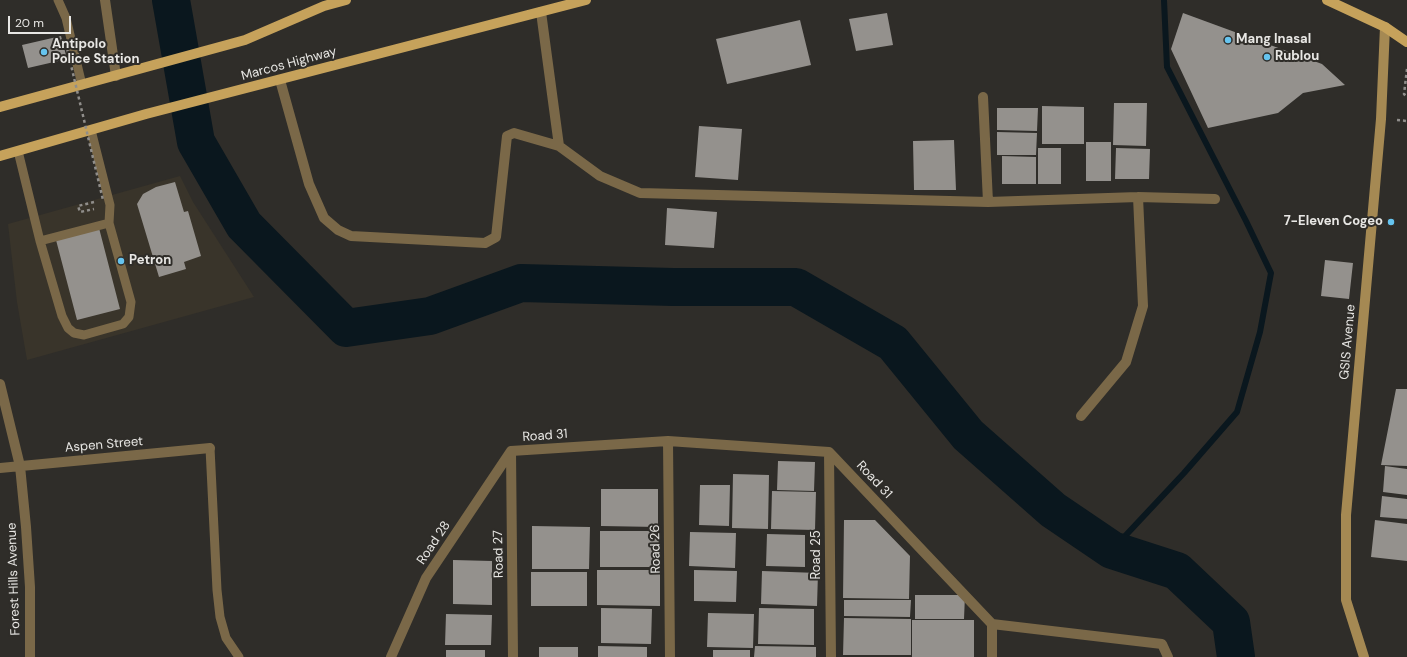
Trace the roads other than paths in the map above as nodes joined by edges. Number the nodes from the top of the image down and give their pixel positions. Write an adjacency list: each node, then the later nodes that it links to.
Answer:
1 (58, 0): 11 (lane)
2 (105, 0): 9 (street)
3 (346, 0): 9 (main road)
4 (586, 0): 6 (main road, Marcos Highway)
5 (1327, 0): 7 (main road)
6 (541, 12): 10 (main road, Marcos Highway); 15 (street)
7 (1385, 27): 8 (main road); 40 (street, GSIS Avenue)
8 (1407, 42)
9 (116, 76): 11 (main road)
10 (280, 80): 14 (main road, Marcos Highway); 15 (street)
11 (82, 85): 13 (main road)
12 (983, 98): 20 (street)
13 (0, 107)
14 (91, 130): 16 (main road, Marcos Highway); 21 (lane)
15 (558, 146): 20 (street)
16 (18, 151): 17 (main road, Marcos Highway); 22 (lane)
17 (0, 156)
18 (1138, 197): 19 (street); 20 (street); 24 (street)
19 (1215, 199)
20 (988, 202)
21 (109, 223): 22 (lane); 22 (lane)
22 (40, 241)
23 (0, 384): 29 (street, Forest Hills Avenue)
24 (1081, 416)
25 (668, 441): 27 (street, Road 31); 28 (street, Road 31); 36 (street, Road 26)
26 (210, 448): 29 (street, Aspen Street); 33 (lane)
27 (511, 452): 34 (street, Road 28); 35 (street, Road 27)
28 (829, 452): 31 (street, Road 31); 37 (street, Road 25)
29 (20, 466): 30 (street, Aspen Street); 32 (street, Forest Hills Avenue)
30 (0, 468)
31 (992, 624): 38 (street); 39 (street)
32 (30, 657)
33 (239, 657)
34 (391, 657)
35 (513, 657)
36 (670, 657)
37 (831, 657)
38 (992, 657)
39 (1168, 657)
40 (1364, 657)

